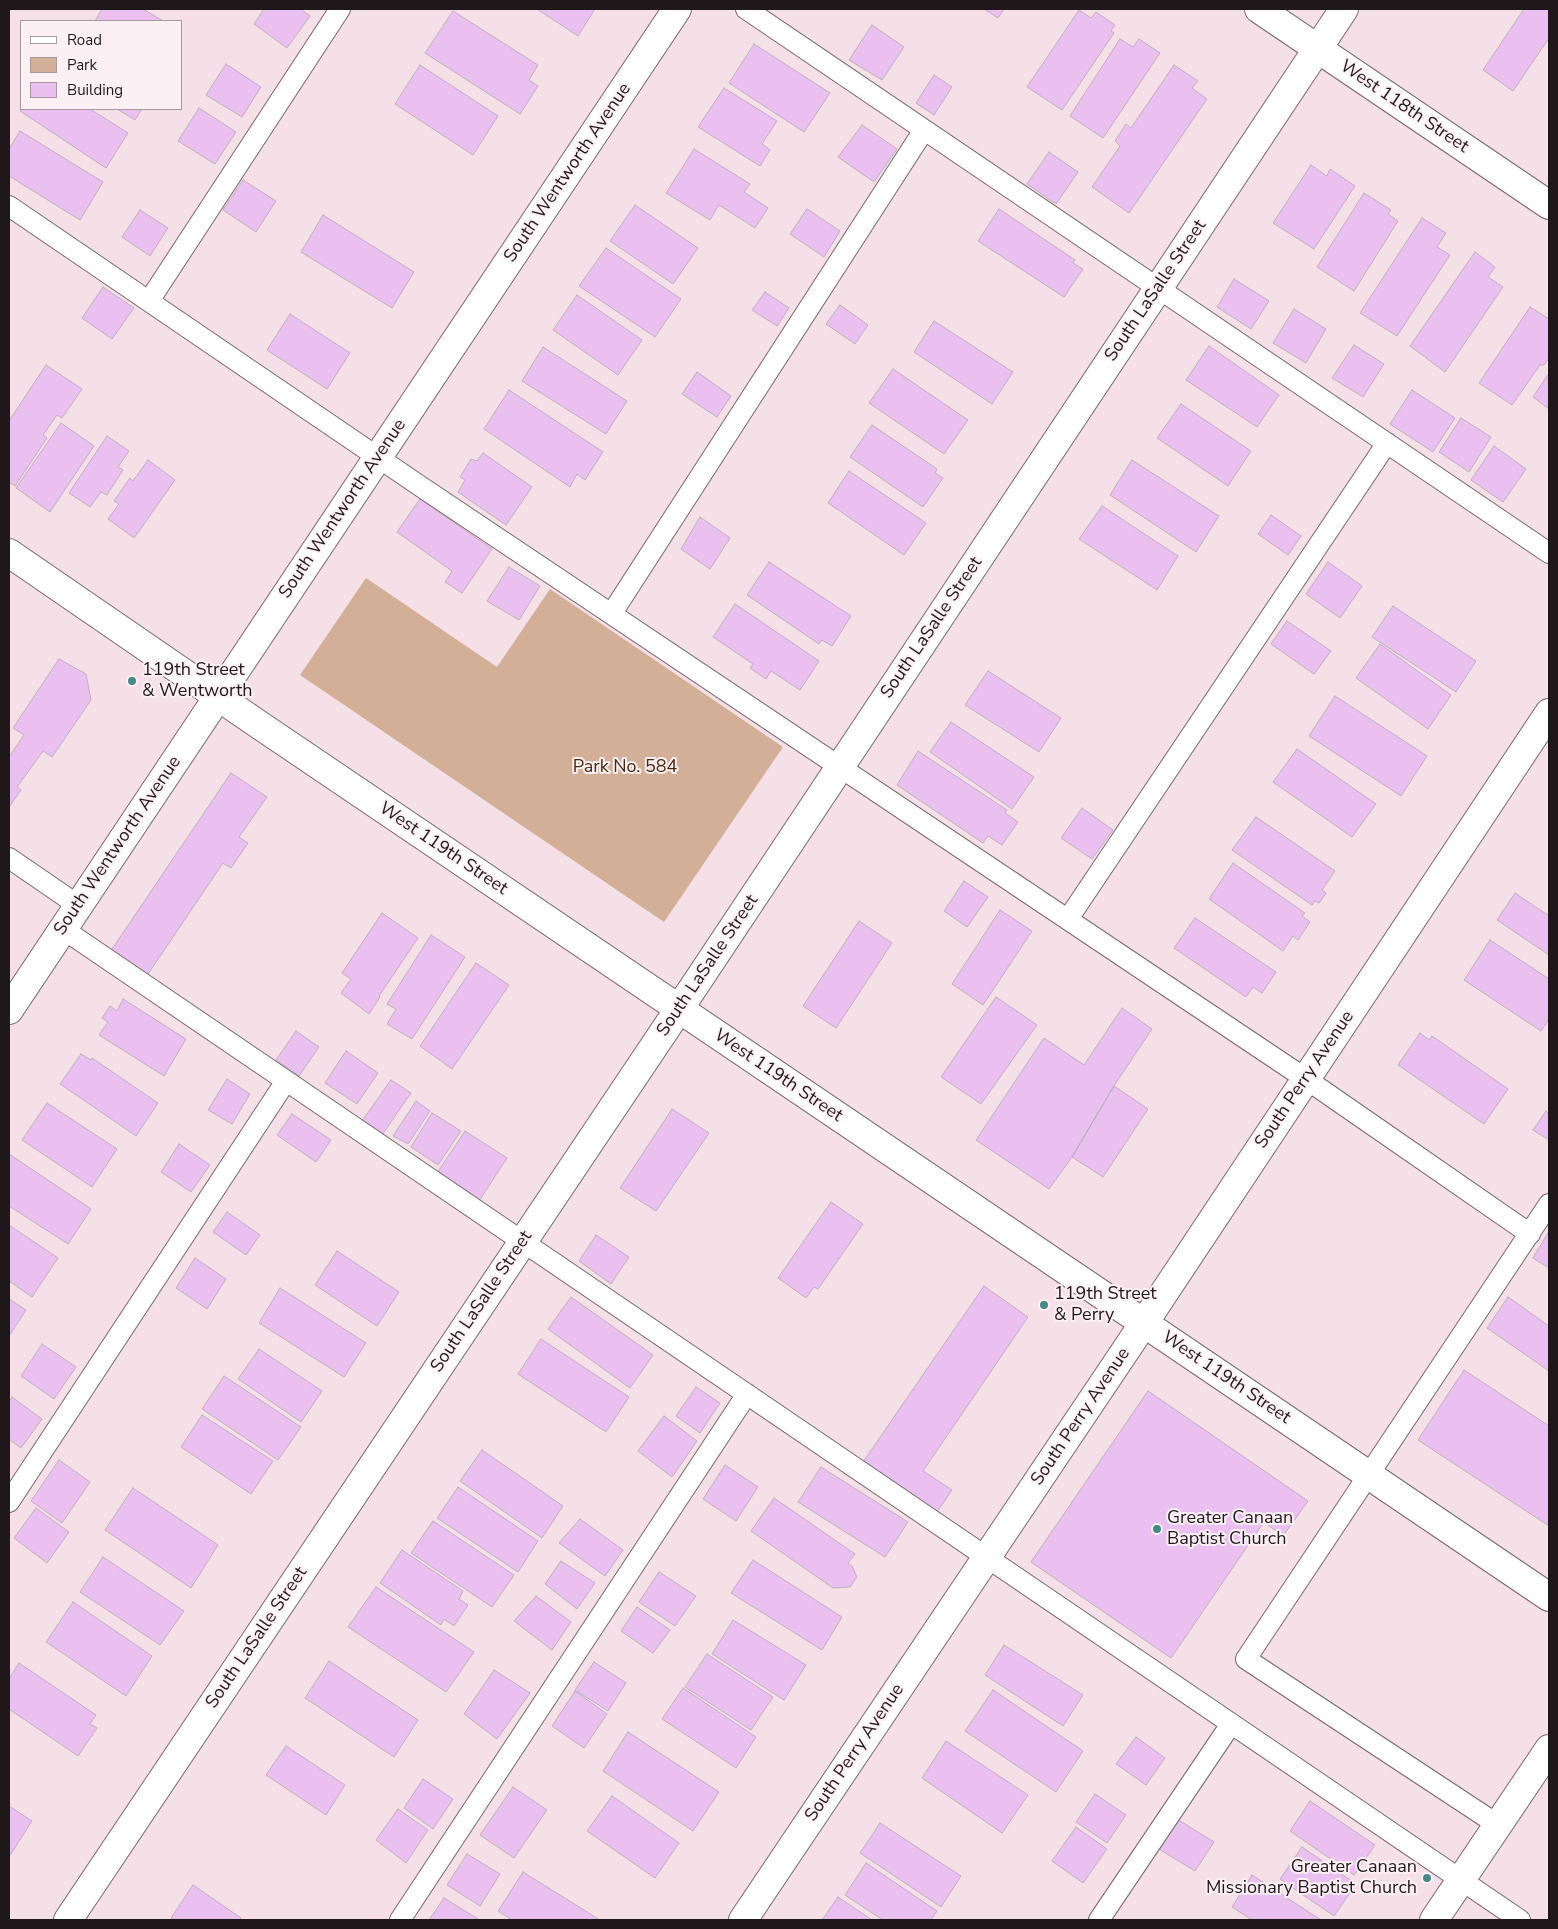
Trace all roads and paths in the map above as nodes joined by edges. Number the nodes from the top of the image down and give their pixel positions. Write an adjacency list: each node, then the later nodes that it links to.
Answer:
1 (340, 9): 11 (lane)
2 (677, 9): 13 (street, South Wentworth Avenue)
3 (746, 9): 7 (lane)
4 (1260, 9): 6 (street, West 118th Street)
5 (1344, 9): 6 (street, South LaSalle Street)
6 (1318, 49): 8 (street, West 118th Street); 10 (street, South LaSalle Street)
7 (924, 130): 10 (lane); 16 (lane)
8 (1549, 205)
9 (9, 206): 11 (lane)
10 (1159, 288): 12 (lane); 19 (street, South LaSalle Street)
11 (149, 301): 13 (lane)
12 (1387, 443): 14 (lane); 22 (lane)
13 (378, 457): 16 (lane); 17 (street, South Wentworth Avenue)
14 (1549, 553)
15 (9, 554): 17 (street, West 119th Street)
16 (612, 613): 19 (lane)
17 (218, 697): 21 (street, South Wentworth Avenue); 24 (street, West 119th Street)
18 (1549, 713): 26 (street, South Perry Avenue)
19 (840, 767): 22 (lane); 24 (street, South LaSalle Street)
20 (9, 858): 21 (lane)
21 (79, 906): 23 (street, South Wentworth Avenue)
22 (1068, 919): 26 (lane)
23 (63, 929): 25 (street, South Wentworth Avenue); 27 (lane)
24 (679, 1009): 30 (street, South LaSalle Street); 31 (street, West 119th Street)
25 (9, 1010)
26 (1306, 1079): 29 (lane); 31 (street, South Perry Avenue)
27 (286, 1080): 30 (lane); 34 (lane)
28 (1549, 1204): 29 (lane)
29 (1530, 1234): 33 (lane)
30 (523, 1242): 32 (lane); 41 (street, South LaSalle Street)
31 (1144, 1323): 33 (street, West 119th Street); 35 (street, South Perry Avenue)
32 (747, 1394): 35 (lane); 42 (lane)
33 (1368, 1476): 36 (street, West 119th Street); 39 (lane)
34 (9, 1502)
35 (986, 1557): 37 (lane); 43 (street, South Perry Avenue)
36 (1549, 1597)
37 (1231, 1724): 40 (lane); 44 (lane)
38 (1549, 1749): 39 (street)
39 (1498, 1825): 40 (street)
40 (1461, 1880): 45 (street); 46 (lane)
41 (68, 1920)
42 (400, 1920)
43 (742, 1920)
44 (1098, 1920)
45 (1434, 1920)
46 (1520, 1920)

